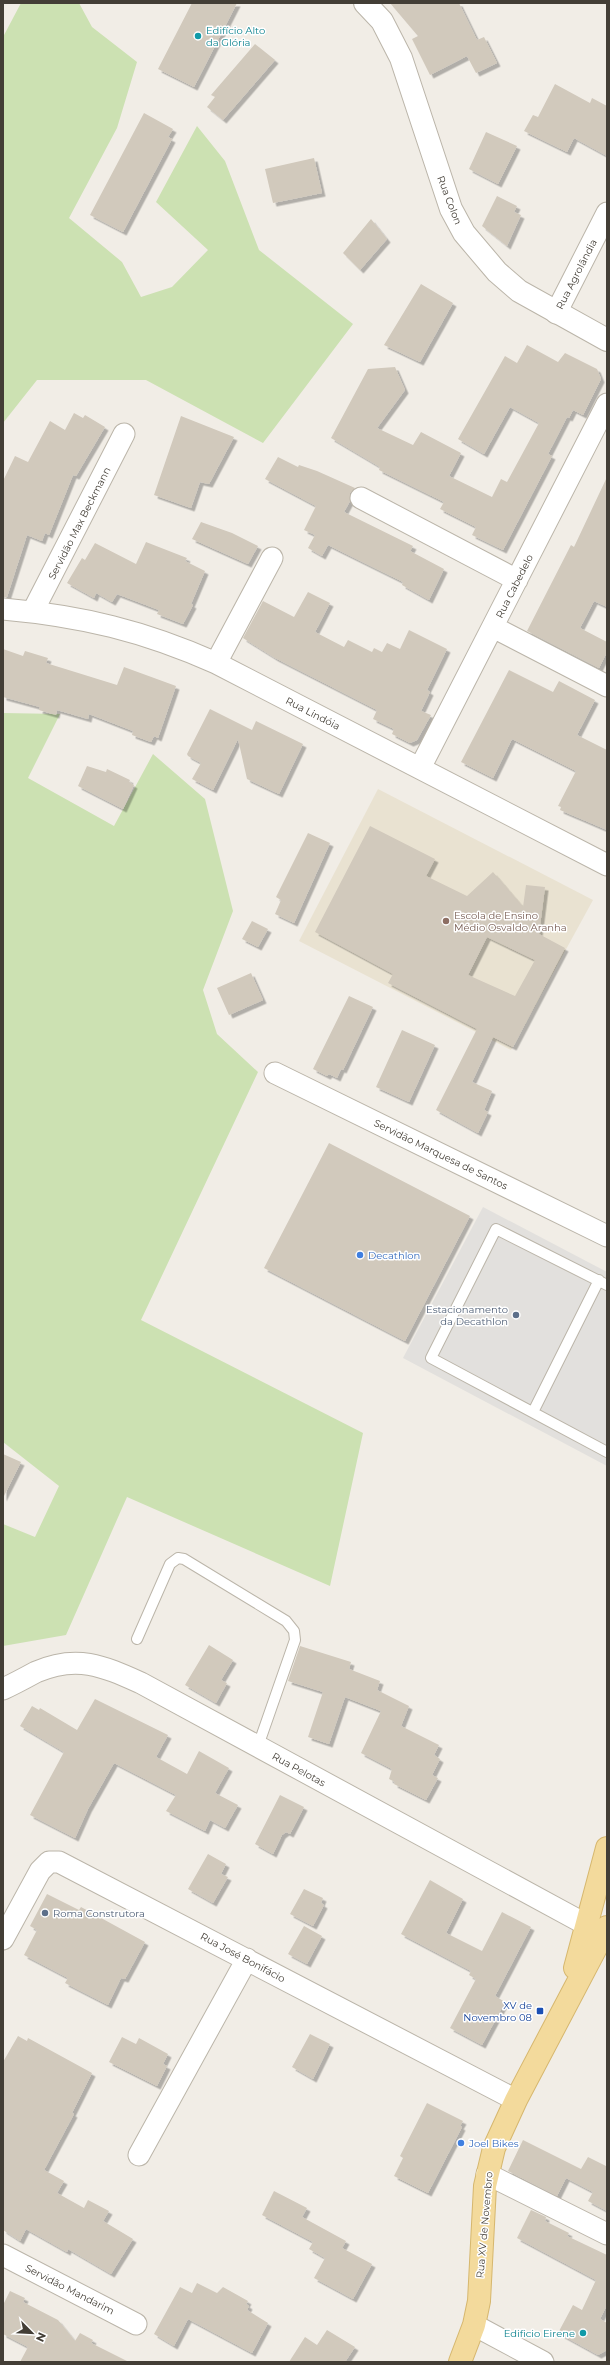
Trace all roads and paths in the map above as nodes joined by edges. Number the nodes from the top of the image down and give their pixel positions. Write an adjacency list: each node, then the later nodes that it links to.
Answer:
1 (365, 3): 3 (street, Rua Colon)
2 (607, 213): 3 (street, Rua Agrolândia)
3 (556, 313): 4 (street, Rua Colon)
4 (607, 340)
5 (607, 404): 9 (street, Rua Cabedelo)
6 (124, 434): 11 (street, Servidão Max Beckmann)
7 (361, 498): 9 (street)
8 (272, 558): 13 (street)
9 (517, 580): 12 (street, Rua Cabedelo)
10 (3, 609): 11 (street, Rua Lindóia)
11 (33, 611): 13 (street, Rua Lindóia)
12 (493, 627): 14 (street); 15 (street, Rua Cabedelo)
13 (216, 664): 15 (street, Rua Lindóia)
14 (607, 686)
15 (420, 768): 16 (street, Rua Lindóia)
16 (607, 865)
17 (275, 1073): 18 (street, Servidão Marquesa de Santos)
18 (607, 1236)
19 (603, 1283): 20 (lane); 20 (lane)
20 (533, 1412): 21 (lane)
21 (607, 1452)
22 (137, 1639): 24 (lane)
23 (3, 1689): 24 (street, Rua Pelotas)
24 (258, 1746): 26 (street, Rua Pelotas)
25 (607, 1848): 26 (main road, Rua XV de Novembro)
26 (597, 1926): 29 (main road, Rua XV de Novembro)
27 (3, 1940): 28 (street, Rua José Bonifácio)
28 (247, 1959): 29 (street, Rua José Bonifácio); 30 (street)
29 (516, 2100): 31 (main road, Rua XV de Novembro)
30 (139, 2155)
31 (487, 2174): 32 (street); 35 (main road, Rua XV de Novembro)
32 (607, 2234)
33 (3, 2255): 34 (street, Servidão Mandarim)
34 (136, 2324)
35 (474, 2325): 36 (main road, Rua XV de Novembro); 37 (street)
36 (460, 2362)
37 (543, 2362)

